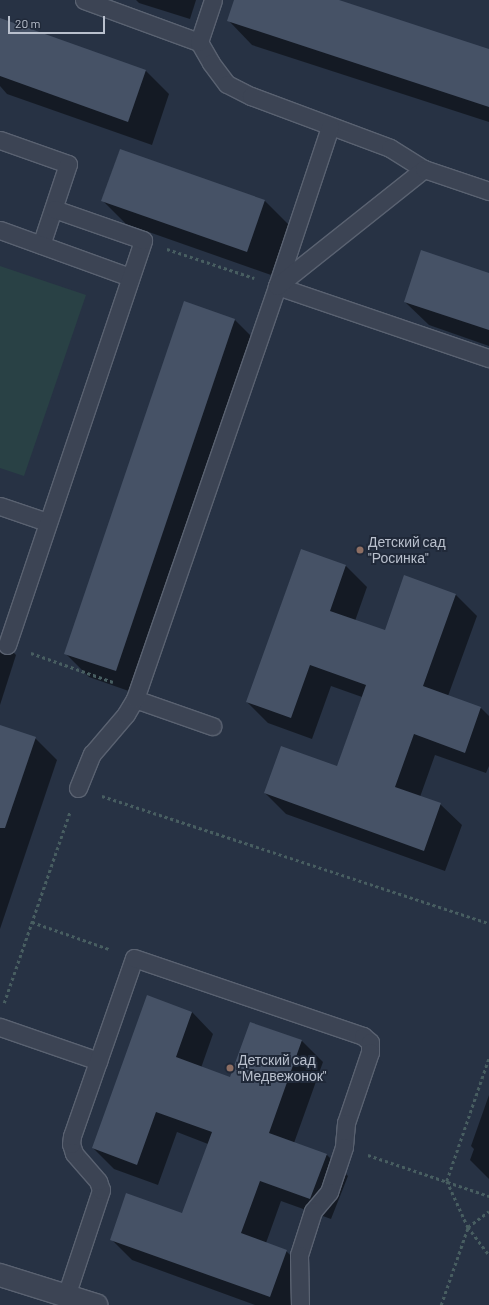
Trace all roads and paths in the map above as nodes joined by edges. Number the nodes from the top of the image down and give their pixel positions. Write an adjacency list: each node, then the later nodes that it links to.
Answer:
1 (84, 0): 3 (lane)
2 (213, 0): 3 (lane)
3 (199, 42): 4 (lane)
4 (330, 127): 6 (lane); 13 (lane)
5 (0, 140): 8 (lane)
6 (424, 169): 7 (lane); 13 (lane)
7 (489, 191)
8 (54, 209): 10 (lane); 11 (lane)
9 (0, 230): 11 (lane)
10 (143, 240): 12 (lane); 13 (path)
11 (42, 244): 12 (lane)
12 (130, 277): 16 (lane)
13 (277, 286): 14 (lane); 18 (lane)
14 (489, 358)
15 (0, 506): 16 (lane)
16 (46, 522): 17 (lane)
17 (7, 645): 18 (path)
18 (137, 695): 19 (lane); 20 (lane)
19 (212, 726)
20 (78, 788): 21 (path); 22 (path)
21 (32, 922): 23 (path); 24 (path)
22 (489, 923)
23 (134, 958): 27 (lane); 28 (lane)
24 (2, 1008)
25 (0, 1027): 27 (lane)
26 (489, 1059): 29 (path)
27 (98, 1061): 35 (lane)
28 (344, 1147): 29 (path); 37 (lane)
29 (447, 1181): 30 (path); 32 (path)
30 (489, 1196)
31 (489, 1211): 32 (path)
32 (468, 1227): 33 (path); 38 (path)
33 (489, 1255)
34 (0, 1275): 35 (street)
35 (66, 1296): 36 (street)
36 (96, 1305)
37 (300, 1305)
38 (441, 1305)

